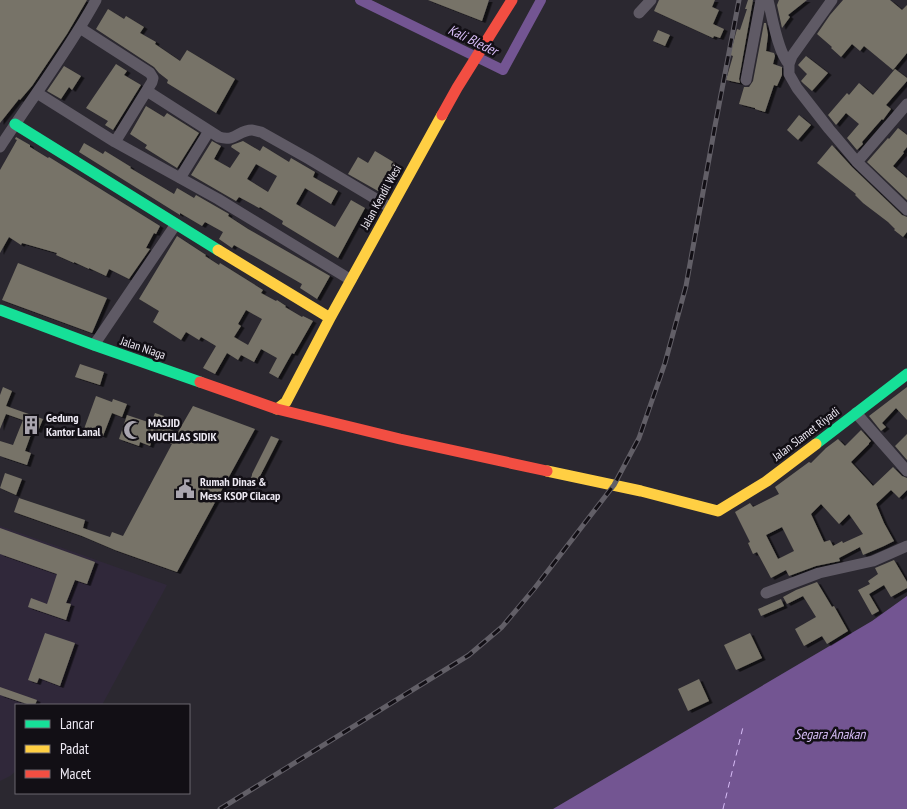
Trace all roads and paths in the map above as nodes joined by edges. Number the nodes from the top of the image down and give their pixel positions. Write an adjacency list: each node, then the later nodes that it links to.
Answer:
1 (96, 0): 8 (street)
2 (512, 0): 20 (street, Jalan Kendil Wesi)
3 (651, 0): 7 (street)
4 (761, 0): 10 (street)
5 (768, 0): 9 (street)
6 (832, 0): 9 (street)
7 (639, 13)
8 (80, 28): 11 (street); 12 (street)
9 (789, 64): 18 (street)
10 (746, 80)
11 (147, 91): 15 (street); 16 (street)
12 (37, 93): 14 (street); 16 (street)
13 (907, 104): 18 (street)
14 (15, 124): 17 (street); 22 (street)
15 (209, 131): 19 (street); 20 (street)
16 (115, 142): 19 (street)
17 (0, 147)
18 (857, 162): 21 (street)
19 (180, 178): 23 (street)
20 (391, 208): 23 (street, Jalan Kendil Wesi)
21 (907, 210)
22 (176, 224): 25 (street); 26 (street)
23 (352, 280): 25 (street, Jalan Kendil Wesi)
24 (0, 310): 26 (street, Jalan Niaga)
25 (330, 318): 28 (street, Jalan Kendil Wesi)
26 (94, 345): 28 (street, Jalan Niaga)
27 (907, 374): 29 (street, Jalan Slamet Riyadi)
28 (277, 409): 31 (street, Jalan Niaga)
29 (856, 413): 30 (street); 31 (street, Jalan Slamet Riyadi)
30 (907, 471)
31 (718, 511)
32 (907, 546): 33 (street)
33 (766, 593)

